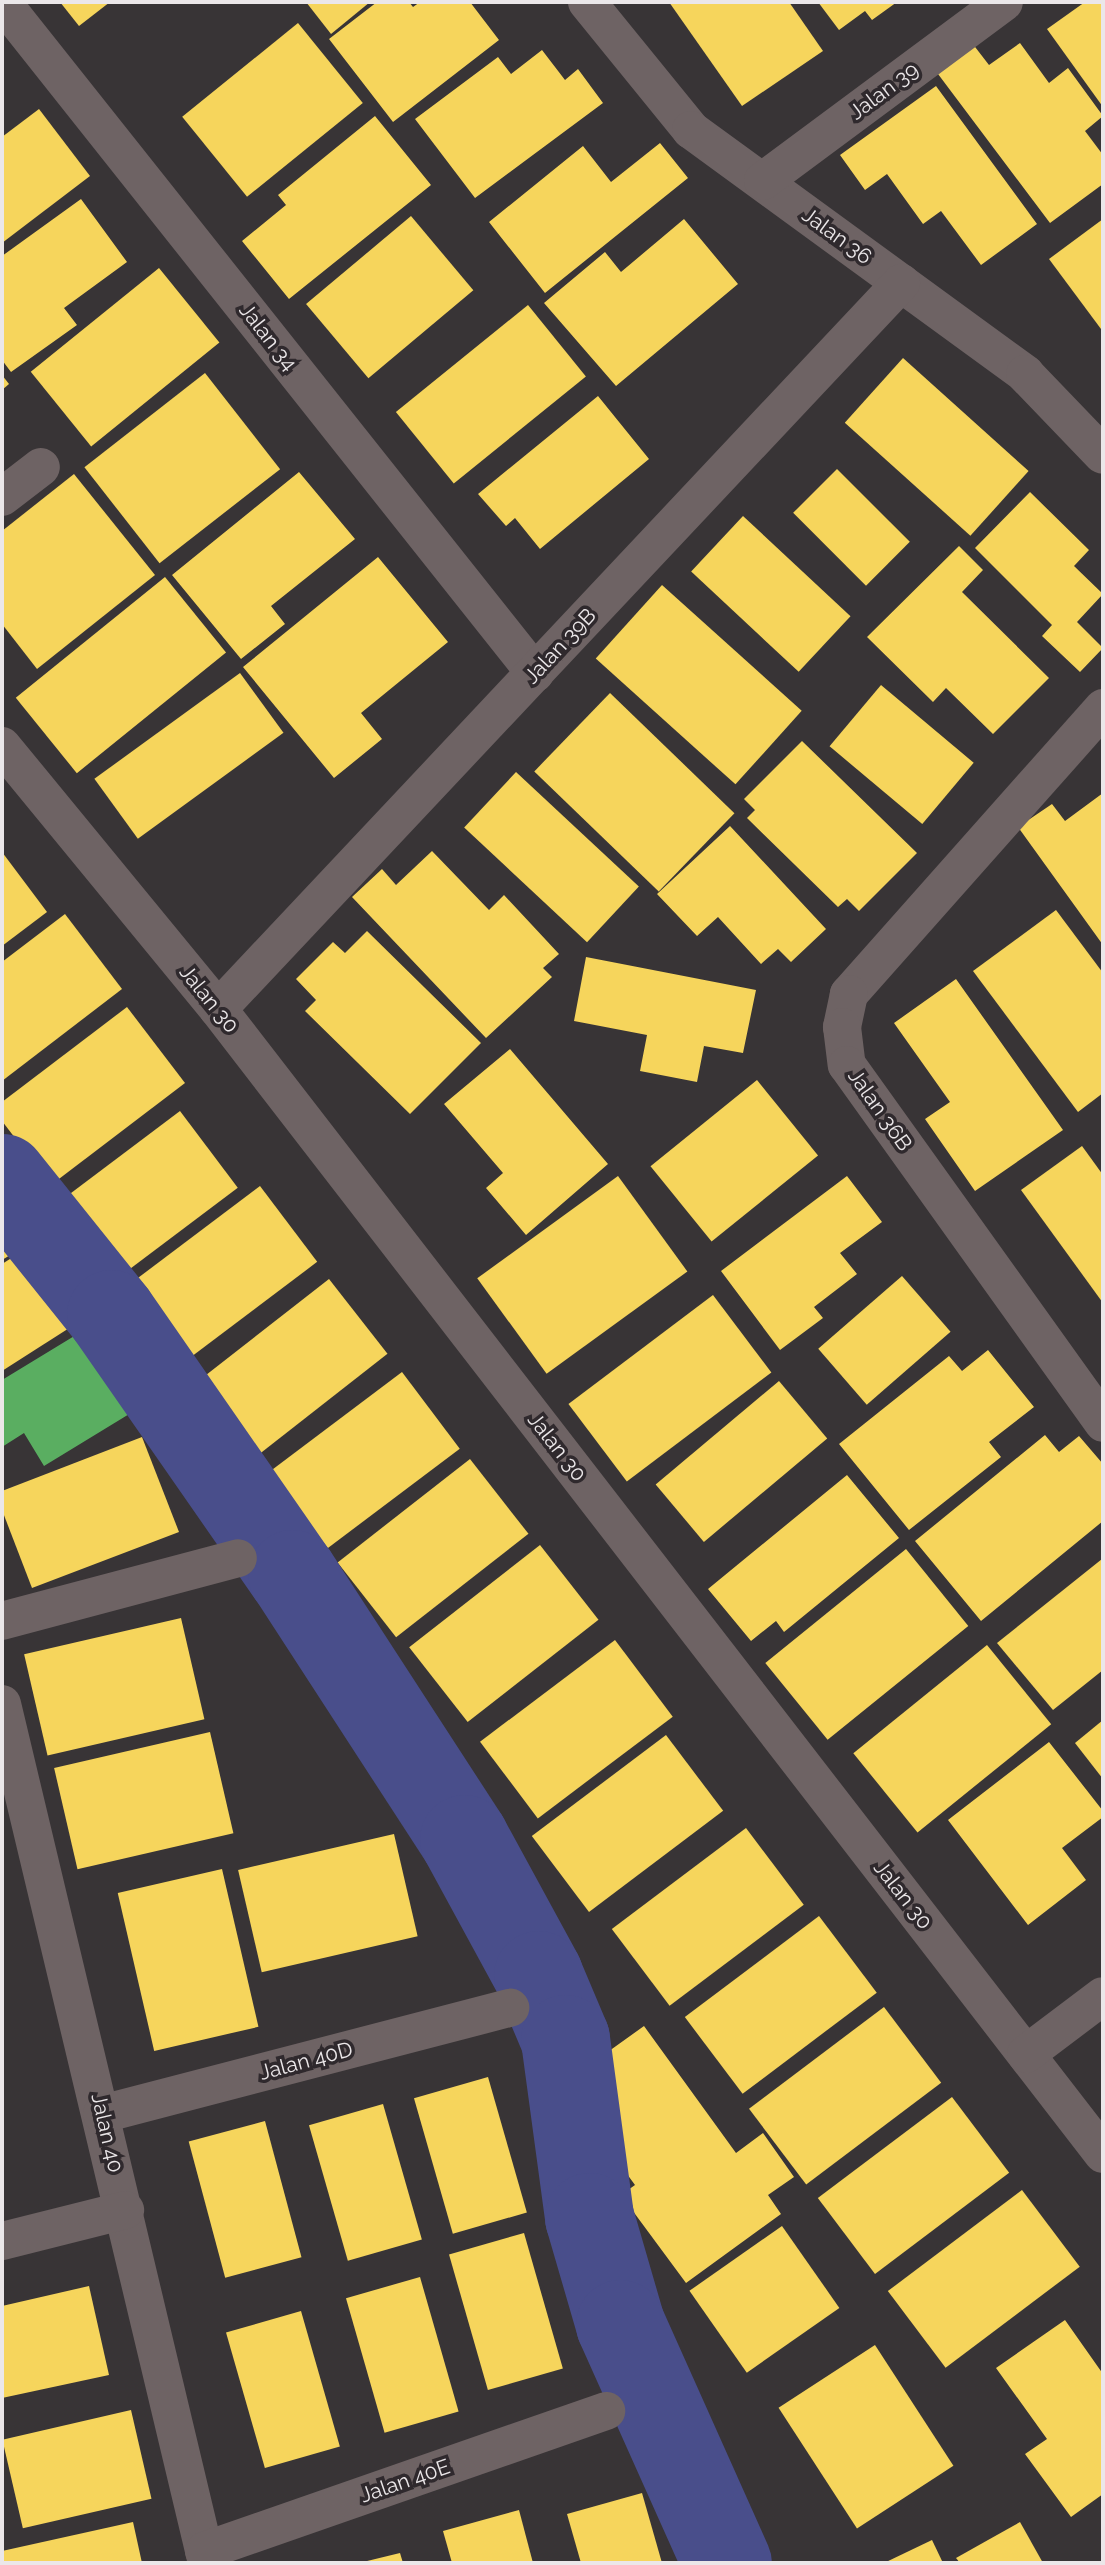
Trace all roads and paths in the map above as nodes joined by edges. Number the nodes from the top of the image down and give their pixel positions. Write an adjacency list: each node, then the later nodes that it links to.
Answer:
1 (2, 2): 9 (street, Jalan 34)
2 (587, 2): 4 (street, Jalan 36)
3 (1004, 2): 4 (street, Jalan 39)
4 (763, 181): 5 (street, Jalan 36)
5 (901, 283): 6 (street, Jalan 36); 9 (street, Jalan 39B)
6 (1103, 455)
7 (41, 467): 8 (street)
8 (2, 497)
9 (535, 673): 12 (street, Jalan 39B)
10 (1103, 708): 13 (street, Jalan 36B)
11 (2, 746): 12 (street, Jalan 30)
12 (218, 1009): 20 (street, Jalan 30)
13 (1103, 1423)
14 (238, 1558): 15 (street)
15 (2, 1621)
16 (2, 1703): 17 (street, Jalan 40)
17 (6, 1742): 21 (street, Jalan 40)
18 (1103, 1996): 20 (street)
19 (510, 2008): 21 (street, Jalan 40D)
20 (1026, 2054): 22 (street, Jalan 30)
21 (102, 2114): 23 (street, Jalan 40)
22 (1103, 2154)
23 (125, 2210): 24 (street); 26 (street, Jalan 40)
24 (2, 2241)
25 (606, 2411): 26 (street, Jalan 40E)
26 (206, 2557)

